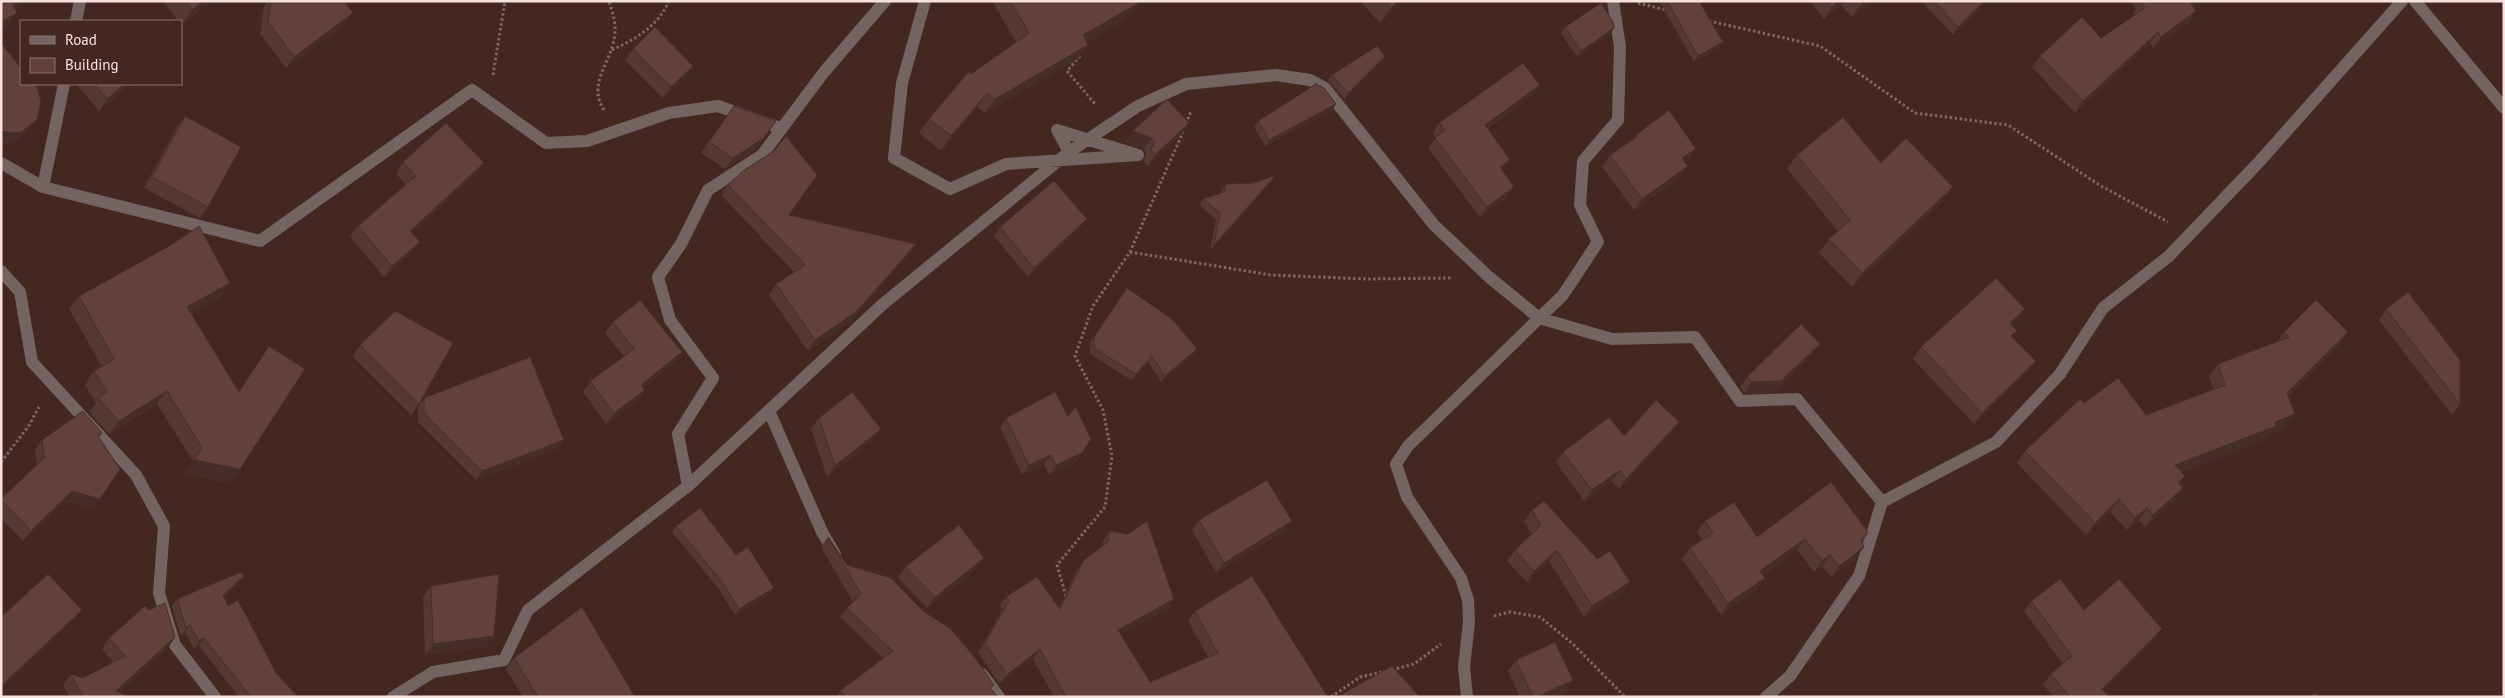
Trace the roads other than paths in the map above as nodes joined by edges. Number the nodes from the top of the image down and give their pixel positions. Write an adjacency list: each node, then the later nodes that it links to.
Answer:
1 (80, 1): 7 (street)
2 (885, 1): 10 (street)
3 (925, 1): 11 (street)
4 (1613, 1): 15 (street)
5 (2402, 1): 18 (street)
6 (2415, 1): 9 (street)
7 (76, 20)
8 (64, 85): 13 (street)
9 (2504, 108)
10 (780, 128): 13 (street); 17 (street)
11 (1069, 152): 15 (street); 16 (street)
12 (1, 163): 13 (street)
13 (43, 187)
14 (1, 271): 21 (street)
15 (1539, 318): 18 (street); 24 (street)
16 (768, 411): 17 (street); 19 (street)
17 (688, 486): 22 (street)
18 (1882, 502): 25 (street)
19 (843, 567)
20 (973, 661): 23 (street)
21 (215, 697)
22 (393, 697)
23 (999, 697)
24 (1467, 697)
25 (1766, 697)

